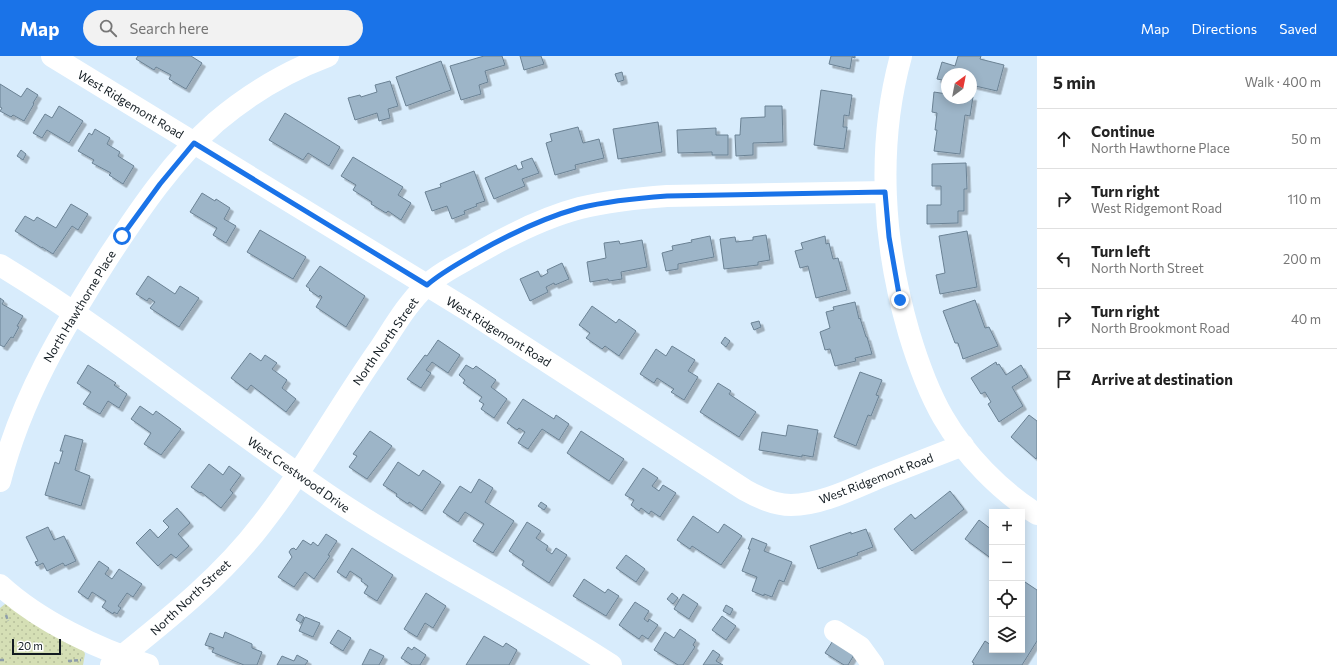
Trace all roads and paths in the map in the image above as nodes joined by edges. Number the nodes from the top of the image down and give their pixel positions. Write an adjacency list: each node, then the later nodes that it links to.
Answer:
1 (52, 56): 4 (street, West Ridgemont Road)
2 (328, 56): 4 (street, North Hawthorne Place)
3 (901, 56): 5 (street)
4 (194, 143): 7 (street, West Ridgemont Road); 8 (street, North Hawthorne Place)
5 (885, 192): 7 (street, North North Street); 9 (street)
6 (0, 265): 8 (street, West Crestwood Drive)
7 (427, 285): 9 (street, West Ridgemont Road); 10 (street, North North Street)
8 (74, 312): 10 (street, West Crestwood Drive); 11 (street, North Hawthorne Place)
9 (963, 445): 12 (street)
10 (297, 474): 19 (street, North North Street); 21 (street, West Crestwood Drive)
11 (0, 481)
12 (1037, 514)
13 (0, 584): 19 (street)
14 (835, 632): 22 (street)
15 (0, 660): 16 (path)
16 (6, 660)
17 (76, 660): 18 (path)
18 (68, 661)
19 (117, 661): 20 (street)
20 (148, 665)
21 (611, 665)
22 (873, 665)

